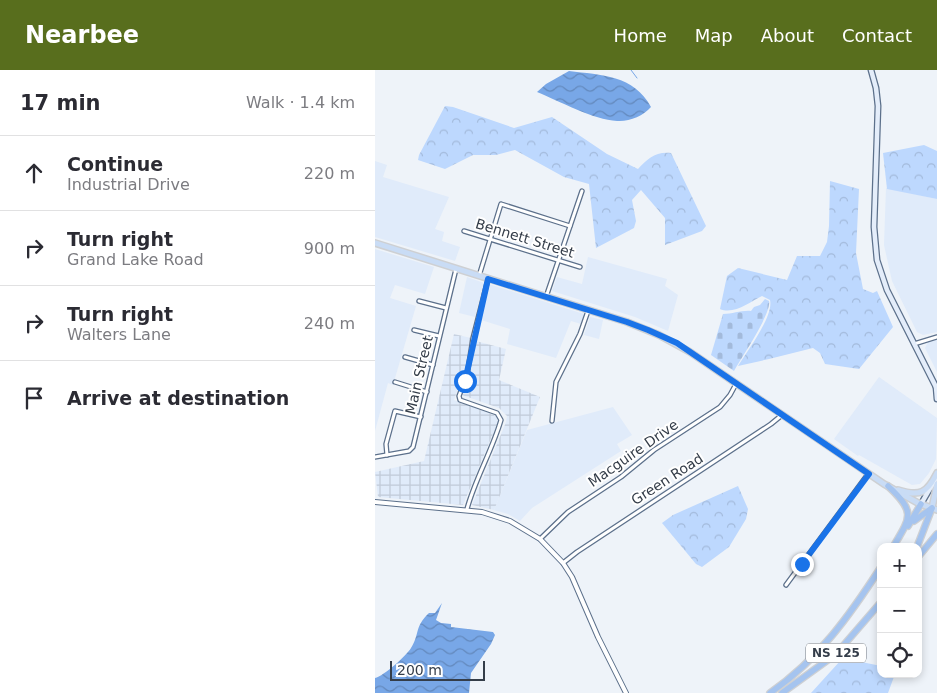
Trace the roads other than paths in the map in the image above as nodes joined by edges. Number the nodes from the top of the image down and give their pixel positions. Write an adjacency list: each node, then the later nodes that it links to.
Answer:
1 (871, 70): 19 (main road)
2 (582, 190): 3 (street)
3 (570, 226): 5 (street); 7 (street)
4 (464, 231): 5 (street, Bennett Street)
5 (490, 239): 7 (street, Bennett Street); 10 (street)
6 (375, 243): 9 (main road)
7 (559, 260): 8 (street, Bennett Street); 12 (street)
8 (581, 267)
9 (456, 269): 10 (main road); 14 (street, Main Street)
10 (478, 276): 11 (main road)
11 (488, 279): 12 (main road); 40 (street)
12 (546, 298): 15 (main road)
13 (419, 300): 14 (street)
14 (446, 308): 17 (street, Main Street)
15 (588, 311): 23 (main road); 29 (street)
16 (414, 330): 17 (street)
17 (439, 336): 21 (street, Main Street)
18 (937, 337): 19 (street)
19 (914, 344): 24 (main road)
20 (405, 357): 21 (street)
21 (433, 365): 25 (street, Main Street)
22 (395, 382): 25 (street)
23 (737, 384): 27 (main road); 44 (street, Macguire Drive)
24 (936, 388): 26 (main road)
25 (427, 392): 28 (street, Main Street)
26 (937, 399)
27 (783, 415): 33 (main road); 49 (street, Green Road)
28 (421, 417): 30 (street, Main Street); 30 (street)
29 (553, 420)
30 (387, 455): 31 (street, Main Street)
31 (375, 457)
32 (937, 472): 36 (main road)
33 (869, 474): 36 (main road); 51 (street)
34 (937, 477): 39 (main road)
35 (937, 484): 41 (main road)
36 (888, 486): 39 (main road); 45 (highway)
37 (937, 495): 41 (main road)
38 (375, 502): 40 (street)
39 (921, 504): 41 (main road); 42 (highway)
40 (467, 509): 44 (street)
41 (935, 509): 42 (highway); 47 (highway)
42 (902, 534): 46 (highway)
43 (937, 534): 48 (highway)
44 (540, 540): 49 (street)
45 (895, 543)
46 (896, 543)
47 (919, 543)
48 (922, 552)
49 (563, 563): 53 (street)
50 (877, 573): 54 (highway, NS 125)
51 (785, 586)
52 (877, 607): 55 (highway, NS 125)
53 (626, 693)
54 (770, 693)
55 (782, 693)

